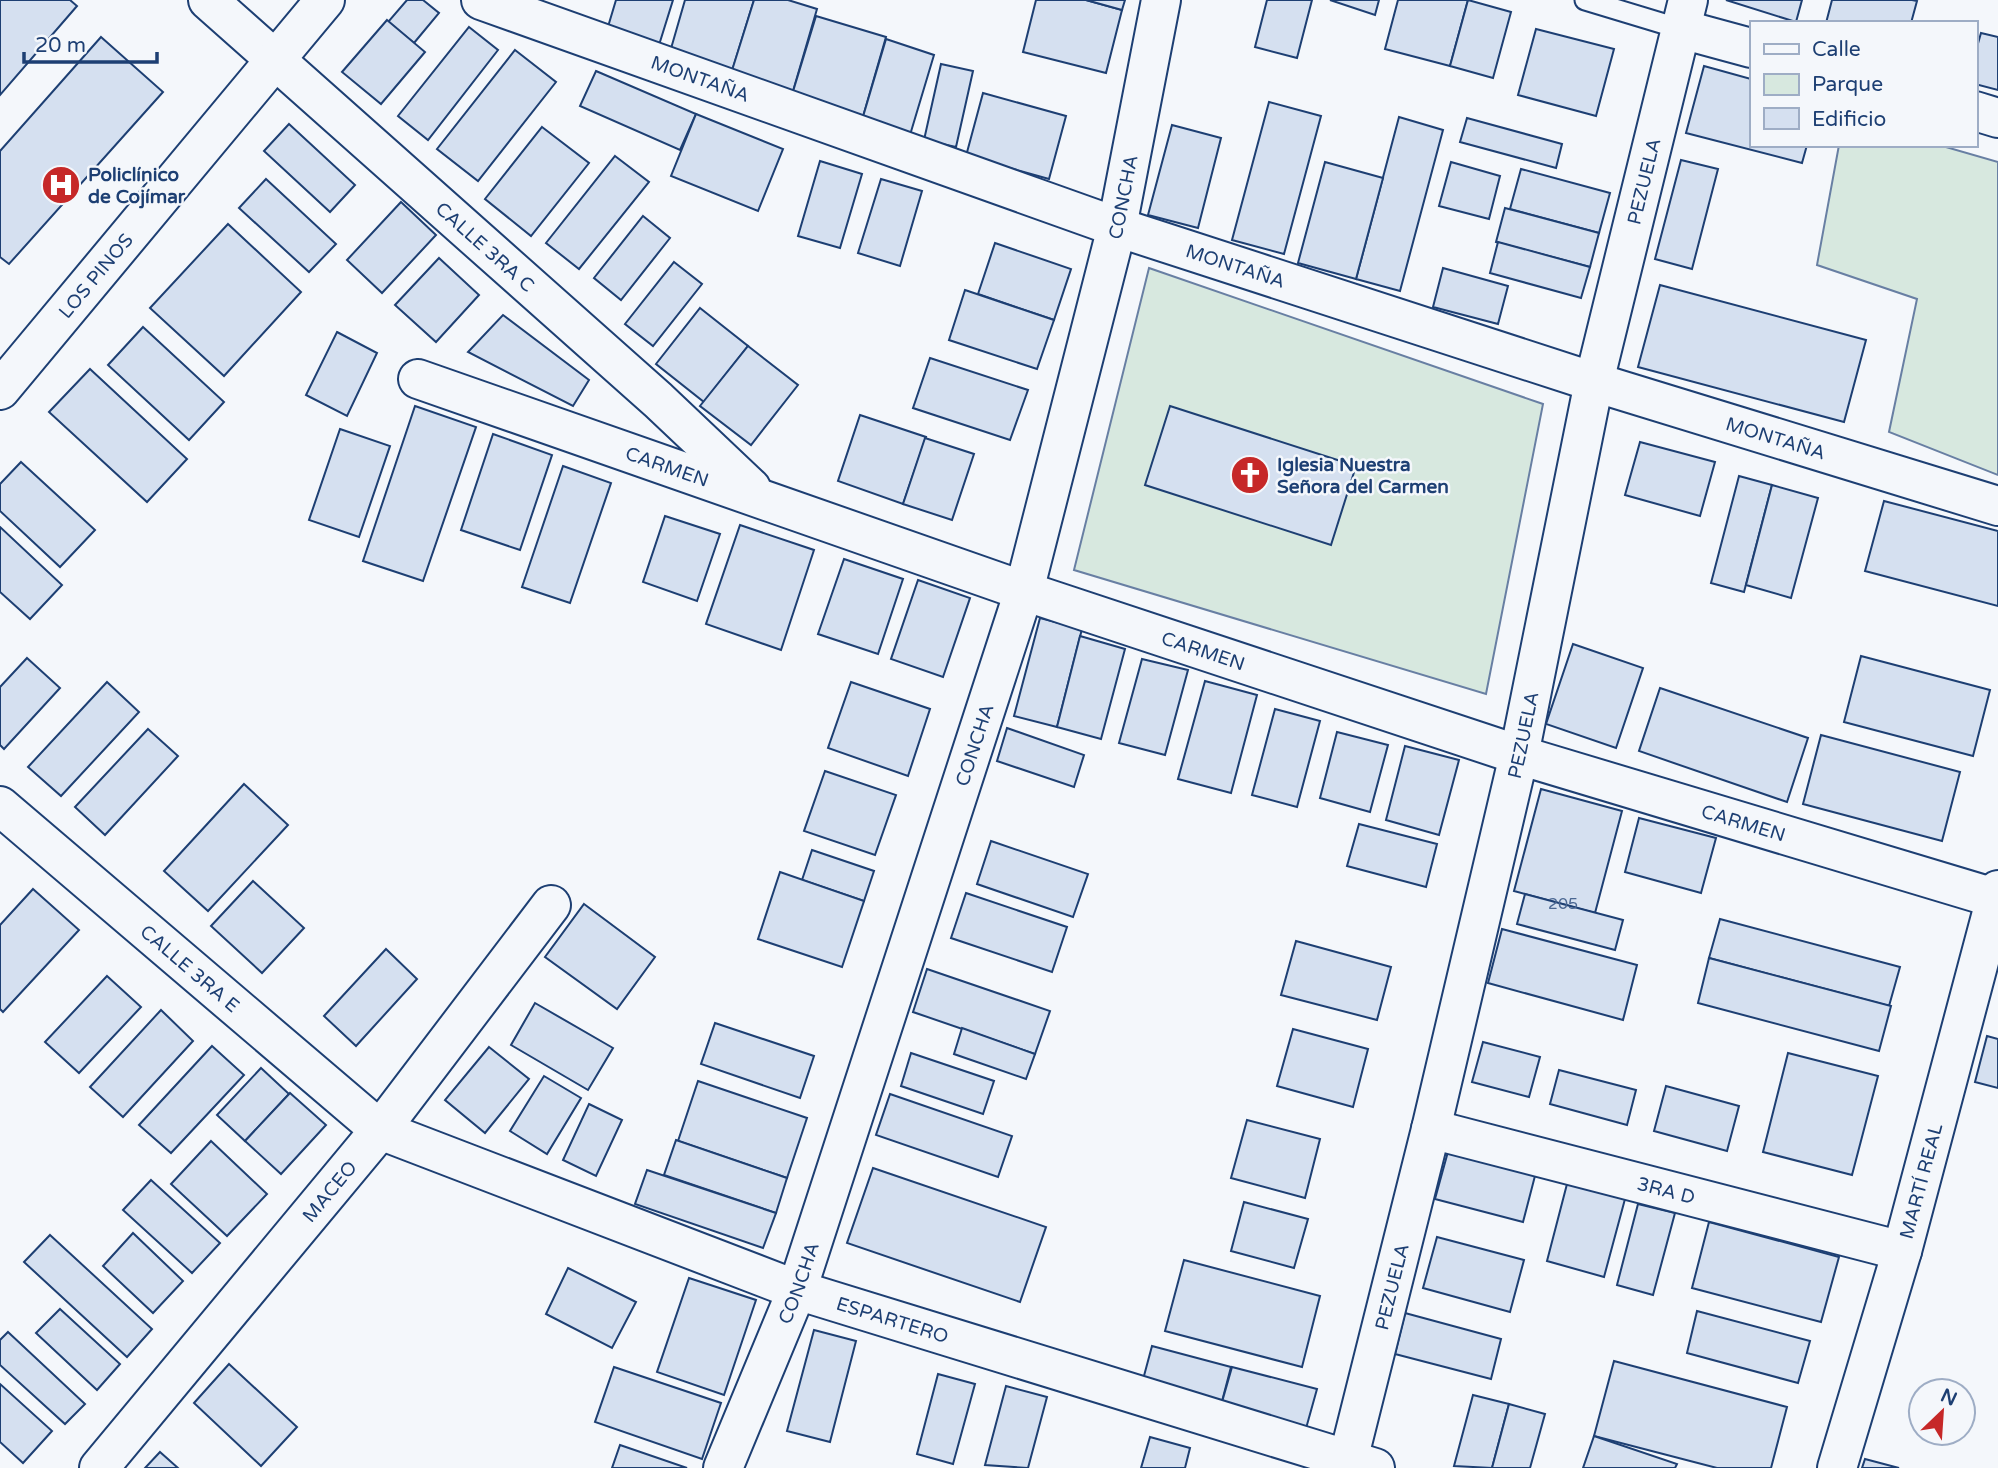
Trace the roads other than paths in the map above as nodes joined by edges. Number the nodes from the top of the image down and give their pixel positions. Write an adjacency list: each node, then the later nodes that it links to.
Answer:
1 (208, 0): 8 (street, CALLE 3RA C)
2 (326, 0): 8 (street, LOS PINOS)
3 (481, 0): 11 (street, MONTAÑA)
4 (1161, 0): 11 (street, CONCHA)
5 (1585, 0): 6 (lane)
6 (1684, 14): 7 (street); 13 (street, PEZUELA)
7 (1750, 47)
8 (277, 59): 14 (street, LOS PINOS); 15 (street, CALLE 3RA C)
9 (1977, 112): 10 (street)
10 (1998, 118)
11 (1117, 227): 13 (street, MONTAÑA); 17 (street, CONCHA)
12 (418, 379): 15 (street, CARMEN)
13 (1594, 382): 16 (street, MONTAÑA); 18 (street, PEZUELA)
14 (0, 390)
15 (760, 497): 17 (street, CARMEN)
16 (1998, 506)
17 (1024, 591): 18 (street, CARMEN); 25 (street, CONCHA)
18 (1519, 755): 20 (street, CARMEN); 22 (street, PEZUELA)
19 (0, 806): 23 (street, CALLE 3RA E)
20 (1997, 896): 24 (street, MARTÍ REAL)
21 (551, 905): 23 (street, MACEO)
22 (1432, 1129): 24 (street, 3RA D); 26 (street, PEZUELA)
23 (380, 1130): 25 (street, ESPARTERO); 27 (street, MACEO)
24 (1902, 1251): 29 (street, MARTÍ REAL)
25 (797, 1290): 26 (street, ESPARTERO); 28 (street, CONCHA)
26 (1357, 1465)
27 (99, 1468)
28 (723, 1468)
29 (1837, 1468)

